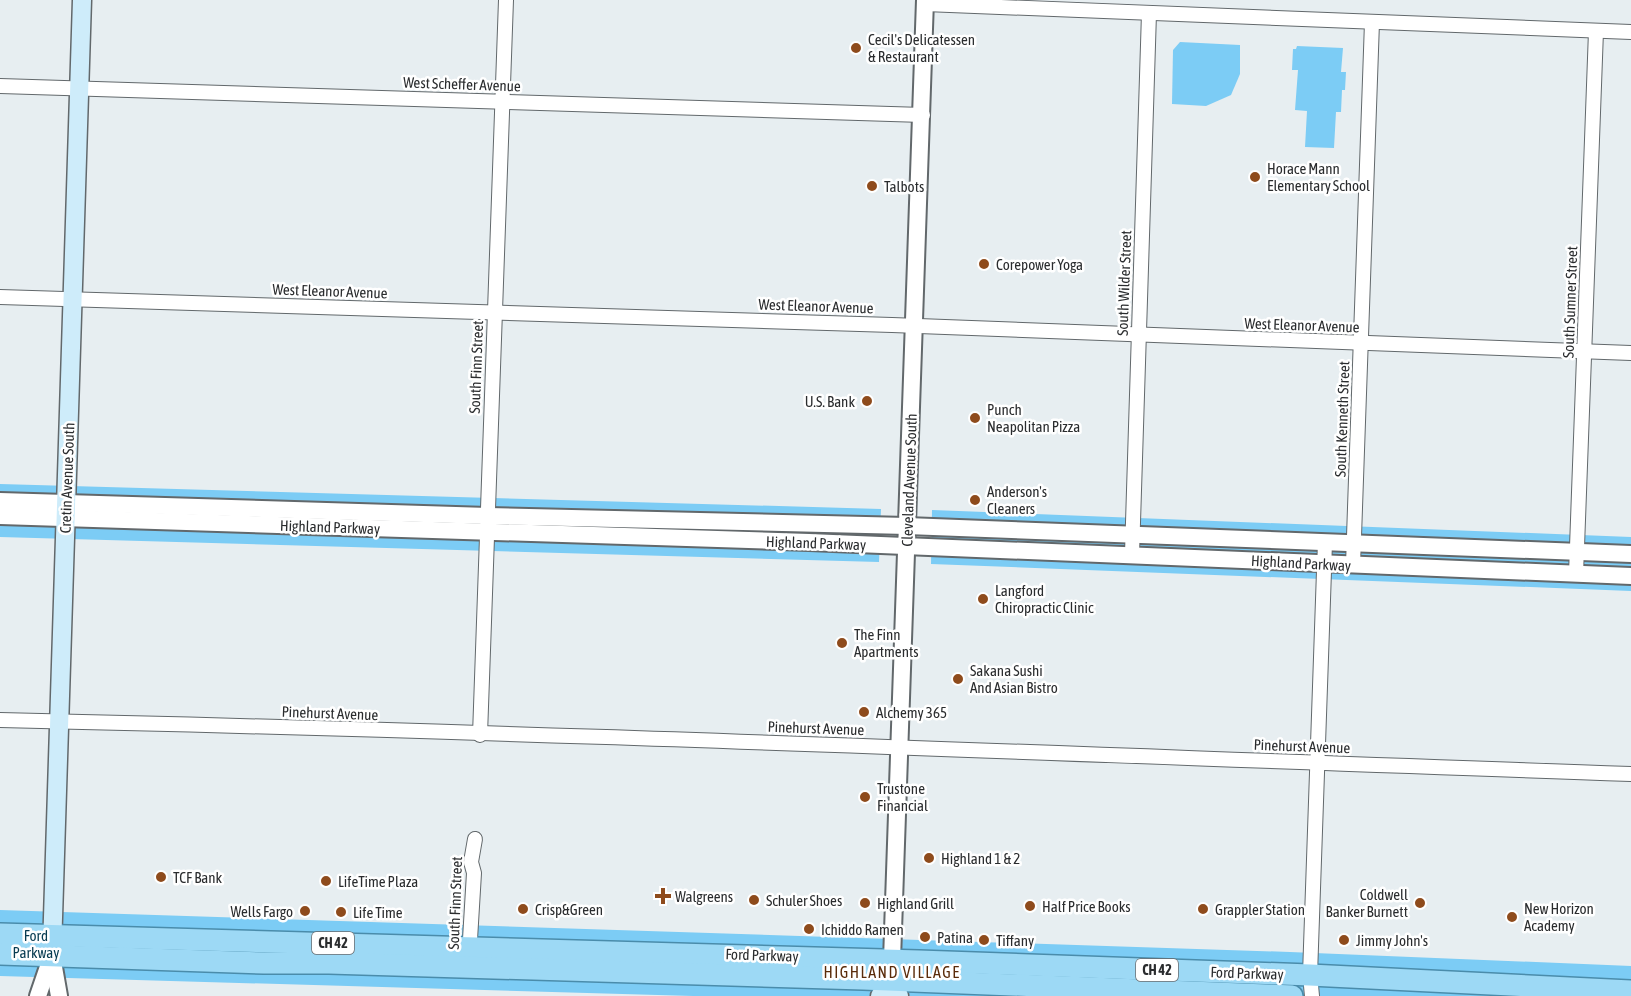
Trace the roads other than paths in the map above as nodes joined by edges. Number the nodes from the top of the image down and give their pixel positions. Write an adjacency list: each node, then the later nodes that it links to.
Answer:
1 (82, 0): 9 (main road, Cretin Avenue South)
2 (506, 0): 10 (street, South Finn Street)
3 (925, 2): 4 (street); 11 (street, Cleveland Avenue South)
4 (1149, 13): 5 (street); 16 (street, South Wilder Street)
5 (1372, 22): 6 (street); 17 (street, South Kenneth Street)
6 (1596, 31): 7 (street); 18 (street, South Sumner Street)
7 (1631, 32)
8 (0, 86): 9 (street, West Scheffer Avenue)
9 (79, 89): 10 (street, West Scheffer Avenue); 13 (main road, Cretin Avenue South)
10 (502, 102): 11 (street, West Scheffer Avenue); 14 (street, South Finn Street)
11 (923, 115): 15 (street, Cleveland Avenue South)
12 (0, 297): 13 (street, West Eleanor Avenue)
13 (72, 300): 14 (street, West Eleanor Avenue); 21 (main road, Cretin Avenue South)
14 (495, 313): 15 (street, West Eleanor Avenue); 23 (street, South Finn Street)
15 (914, 325): 16 (street, West Eleanor Avenue); 24 (street, Cleveland Avenue South)
16 (1139, 334): 17 (street, West Eleanor Avenue); 25 (street, South Wilder Street)
17 (1361, 344): 18 (street, West Eleanor Avenue); 27 (street, South Kenneth Street)
18 (1583, 351): 19 (street, West Eleanor Avenue); 29 (street, South Sumner Street)
19 (1631, 353)
20 (0, 501): 21 (street, Highland Parkway)
21 (66, 510): 22 (street, Highland Parkway); 23 (street, Highland Parkway); 37 (main road, Cretin Avenue South)
22 (0, 516)
23 (487, 524): 24 (street, Highland Parkway); 28 (street, Highland Parkway); 38 (street, South Finn Street)
24 (907, 526): 25 (street, Highland Parkway); 28 (street, Cleveland Avenue South)
25 (1133, 534): 26 (street, Highland Parkway); 30 (street, South Wilder Street)
26 (1325, 542): 27 (street, Highland Parkway); 32 (street)
27 (1354, 543): 29 (street, Highland Parkway); 33 (street, South Kenneth Street)
28 (907, 547): 30 (street, Highland Parkway); 39 (street, Cleveland Avenue South)
29 (1576, 552): 31 (street, Highland Parkway); 34 (street, South Sumner Street)
30 (1132, 554): 32 (street, Highland Parkway)
31 (1631, 554)
32 (1324, 564): 33 (street, Highland Parkway); 40 (street)
33 (1353, 565): 34 (street, Highland Parkway)
34 (1576, 574): 35 (street, Highland Parkway)
35 (1631, 576)
36 (0, 720): 37 (street, Pinehurst Avenue)
37 (59, 721): 38 (street, Pinehurst Avenue); 44 (main road, Cretin Avenue South)
38 (480, 735): 39 (street, Pinehurst Avenue)
39 (898, 748): 40 (street, Pinehurst Avenue); 47 (street, Cleveland Avenue South)
40 (1318, 764): 41 (street, Pinehurst Avenue); 48 (street)
41 (1631, 774)
42 (475, 839): 46 (street, South Finn Street)
43 (0, 934): 44 (main road, Ford Parkway / CH 42)
44 (52, 945): 45 (main road, Ford Parkway / CH 42); 46 (main road, Ford Parkway / CH 42); 50 (street, Cretin Avenue South); 51 (street, Cretin Avenue South)
45 (0, 954)
46 (469, 958): 47 (main road, Ford Parkway / CH 42)
47 (890, 983): 48 (main road, Ford Parkway / CH 42); 52 (main road, Ford Parkway / CH 42)
48 (1311, 986): 49 (main road, Ford Parkway / CH 42)
49 (1631, 991)
50 (38, 996)
51 (59, 996)
52 (1292, 996)

